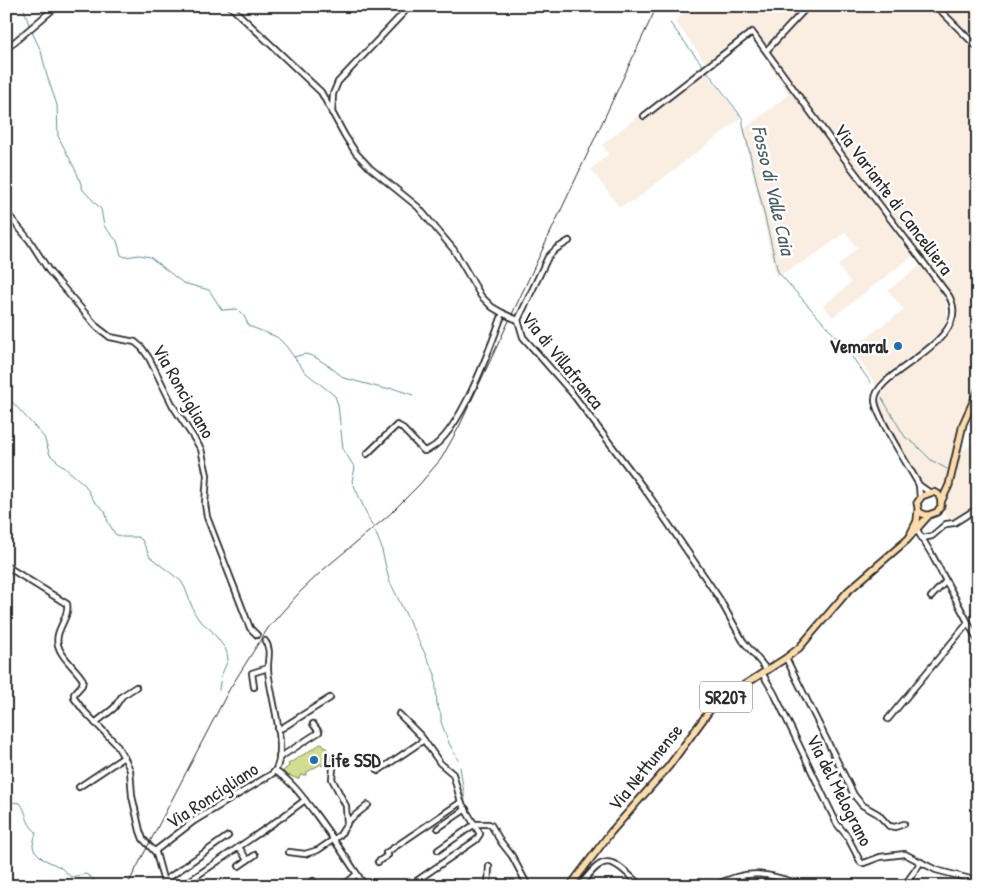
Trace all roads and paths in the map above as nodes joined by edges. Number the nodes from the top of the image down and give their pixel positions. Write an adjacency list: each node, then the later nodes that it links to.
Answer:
1 (57, 6): 7 (street)
2 (230, 6): 9 (street, Via di Villafranca)
3 (410, 6): 9 (street)
4 (808, 6): 8 (street)
5 (936, 6): 6 (street)
6 (978, 48)
7 (6, 49)
8 (766, 50): 10 (street, Via Variante di Cancelliera); 17 (street, Via Variante di Cancelliera)
9 (332, 114): 13 (street, Via di Villafranca)
10 (644, 116)
11 (6, 212): 32 (street, Via Roncigliano)
12 (570, 241): 14 (street)
13 (504, 314): 14 (street, Via di Villafranca, bridge); 16 (street)
14 (516, 319): 37 (street, Via di Villafranca)
15 (978, 391): 18 (main road, Via Nettunense / SR207)
16 (367, 454)
17 (919, 485): 19 (street, Via Variante di Cancelliera); 20 (street, Via Variante di Cancelliera)
18 (949, 485): 19 (main road); 21 (main road, Via Nettunense / SR207)
19 (931, 492): 20 (main road); 21 (main road)
20 (920, 498): 23 (main road)
21 (941, 502): 24 (main road, Via Nettunense / SR207)
22 (978, 508): 27 (street)
23 (918, 510): 24 (main road); 26 (main road)
24 (929, 515): 25 (main road, Via Nettunense / SR207)
25 (917, 530): 26 (main road, Via Nettunense / SR207); 27 (street)
26 (910, 538): 35 (main road, Via Nettunense / SR207)
27 (923, 538): 29 (street)
28 (6, 566): 43 (street)
29 (946, 581): 30 (street); 31 (street)
30 (931, 597)
31 (968, 623): 34 (street); 42 (street)
32 (257, 635)
33 (265, 641): 36 (street, Via Roncigliano)
34 (978, 641)
35 (786, 658): 37 (main road, Via Nettunense / SR207); 59 (street)
36 (268, 668): 39 (street); 45 (street, Via Roncigliano)
37 (765, 672): 70 (street, Via del Melograno); 82 (main road, Via Nettunense / SR207)
38 (136, 687): 43 (street)
39 (254, 687)
40 (330, 698): 45 (street)
41 (399, 714): 46 (street)
42 (888, 719)
43 (95, 723): 48 (street)
44 (313, 724): 47 (street)
45 (278, 729): 47 (street, Via Roncigliano)
46 (424, 740): 51 (street); 54 (street)
47 (279, 756): 50 (street, Via Roncigliano)
48 (124, 757): 52 (street); 65 (street)
49 (334, 757): 57 (street)
50 (275, 771): 53 (street); 65 (street, Via Roncigliano)
51 (378, 772)
52 (79, 787)
53 (305, 800): 62 (street); 63 (street)
54 (461, 802): 56 (street); 69 (street)
55 (368, 805): 57 (street)
56 (466, 809): 58 (street); 60 (street)
57 (348, 821): 62 (street)
58 (475, 824): 64 (street); 79 (street); 81 (street)
59 (904, 824)
60 (438, 828)
61 (228, 836): 75 (street)
62 (334, 839): 66 (street); 73 (street)
63 (239, 847): 68 (street); 76 (street)
64 (438, 850)
65 (156, 852): 75 (street)
66 (289, 852)
67 (255, 855): 68 (street)
68 (247, 860): 71 (street)
69 (378, 862)
70 (921, 862): 74 (street, Via del Melograno); 87 (street)
71 (239, 866)
72 (488, 866): 80 (street)
73 (357, 874): 77 (street); 78 (street)
74 (978, 881)
75 (164, 883)
76 (182, 886)
77 (343, 886)
78 (365, 886)
79 (409, 886)
80 (488, 886)
81 (528, 886)
82 (570, 886)
83 (580, 886): 84 (street)
84 (641, 886)
85 (715, 886): 86 (street)
86 (805, 886)
87 (904, 886)

